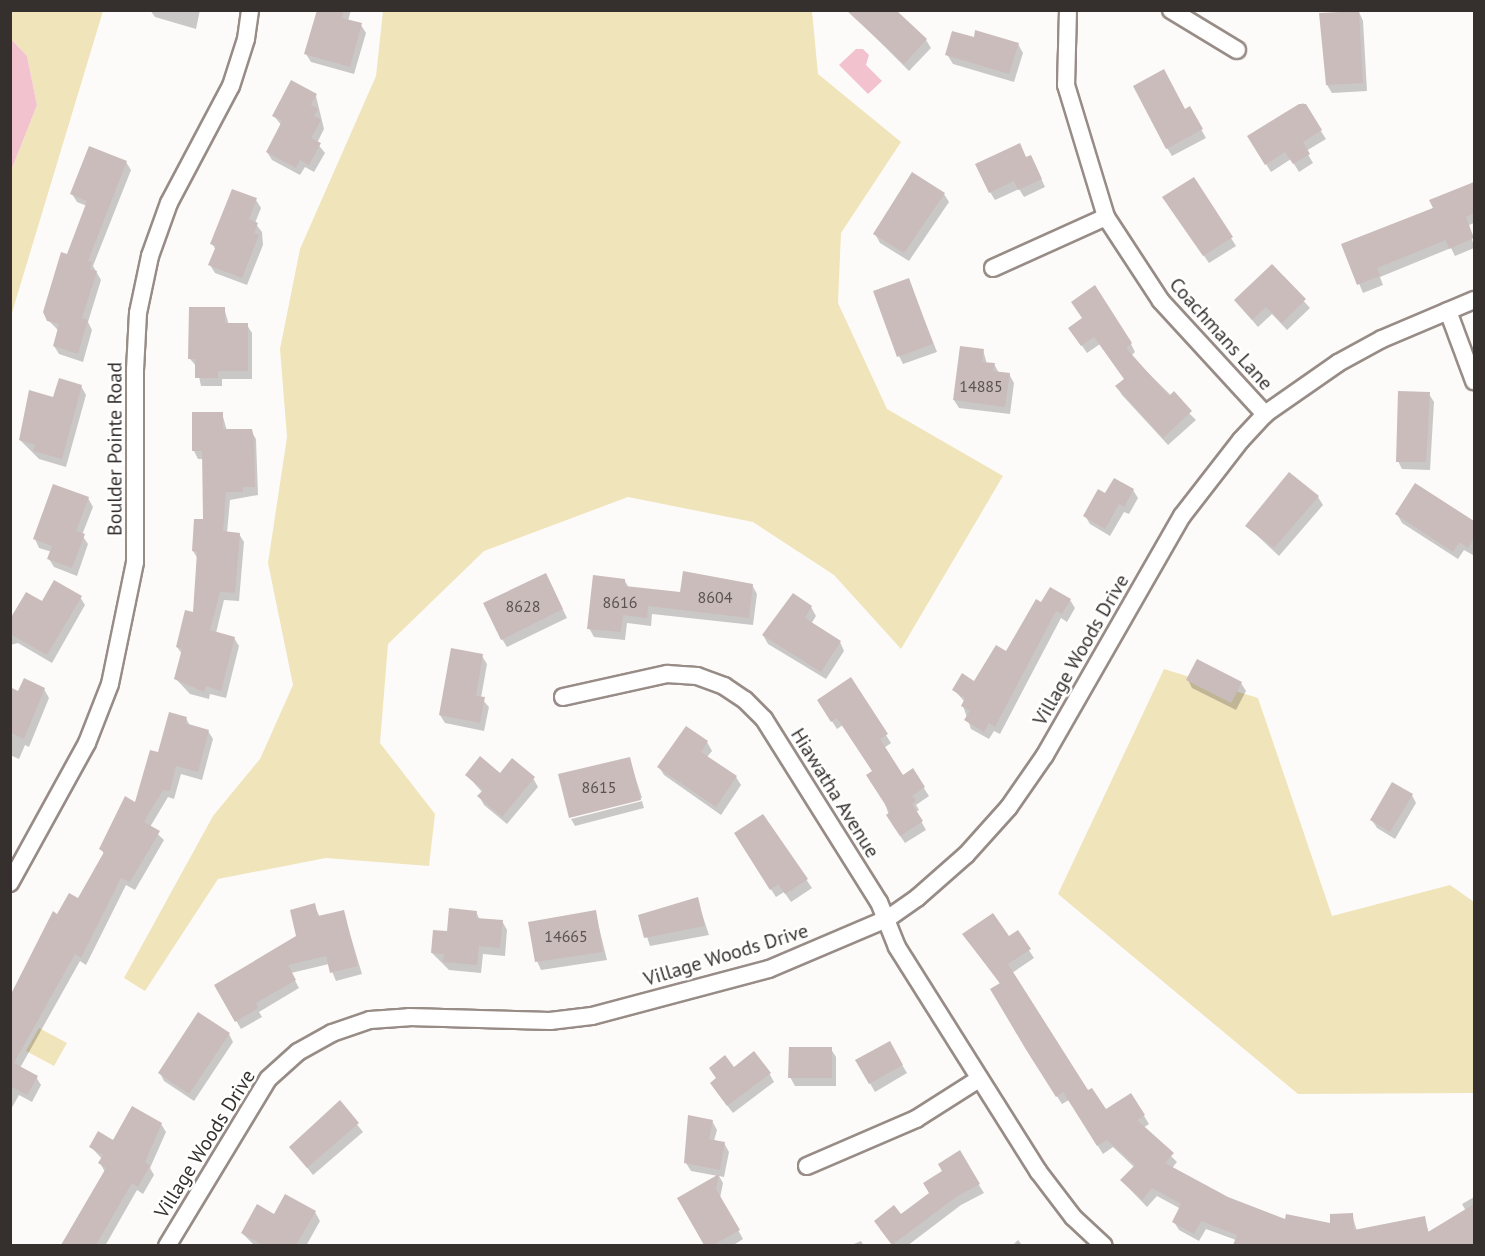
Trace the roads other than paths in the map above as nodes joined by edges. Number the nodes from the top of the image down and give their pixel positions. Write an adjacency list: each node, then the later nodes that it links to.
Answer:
1 (250, 10): 12 (street, Boulder Pointe Road)
2 (1068, 10): 5 (street, Coachmans Lane)
3 (1171, 10): 4 (street)
4 (1237, 50)
5 (1106, 217): 6 (street); 10 (street, Coachmans Lane)
6 (993, 268)
7 (1474, 300): 8 (street, Village Woods Drive)
8 (1448, 310): 9 (street); 10 (street, Village Woods Drive)
9 (1474, 381)
10 (1265, 414): 13 (street, Village Woods Drive)
11 (562, 697): 13 (street, Hiawatha Avenue)
12 (10, 882)
13 (887, 919): 14 (street, Hiawatha Avenue); 16 (street, Village Woods Drive)
14 (979, 1079): 15 (street); 17 (street, Hiawatha Avenue)
15 (807, 1166)
16 (167, 1245)
17 (1104, 1245)

